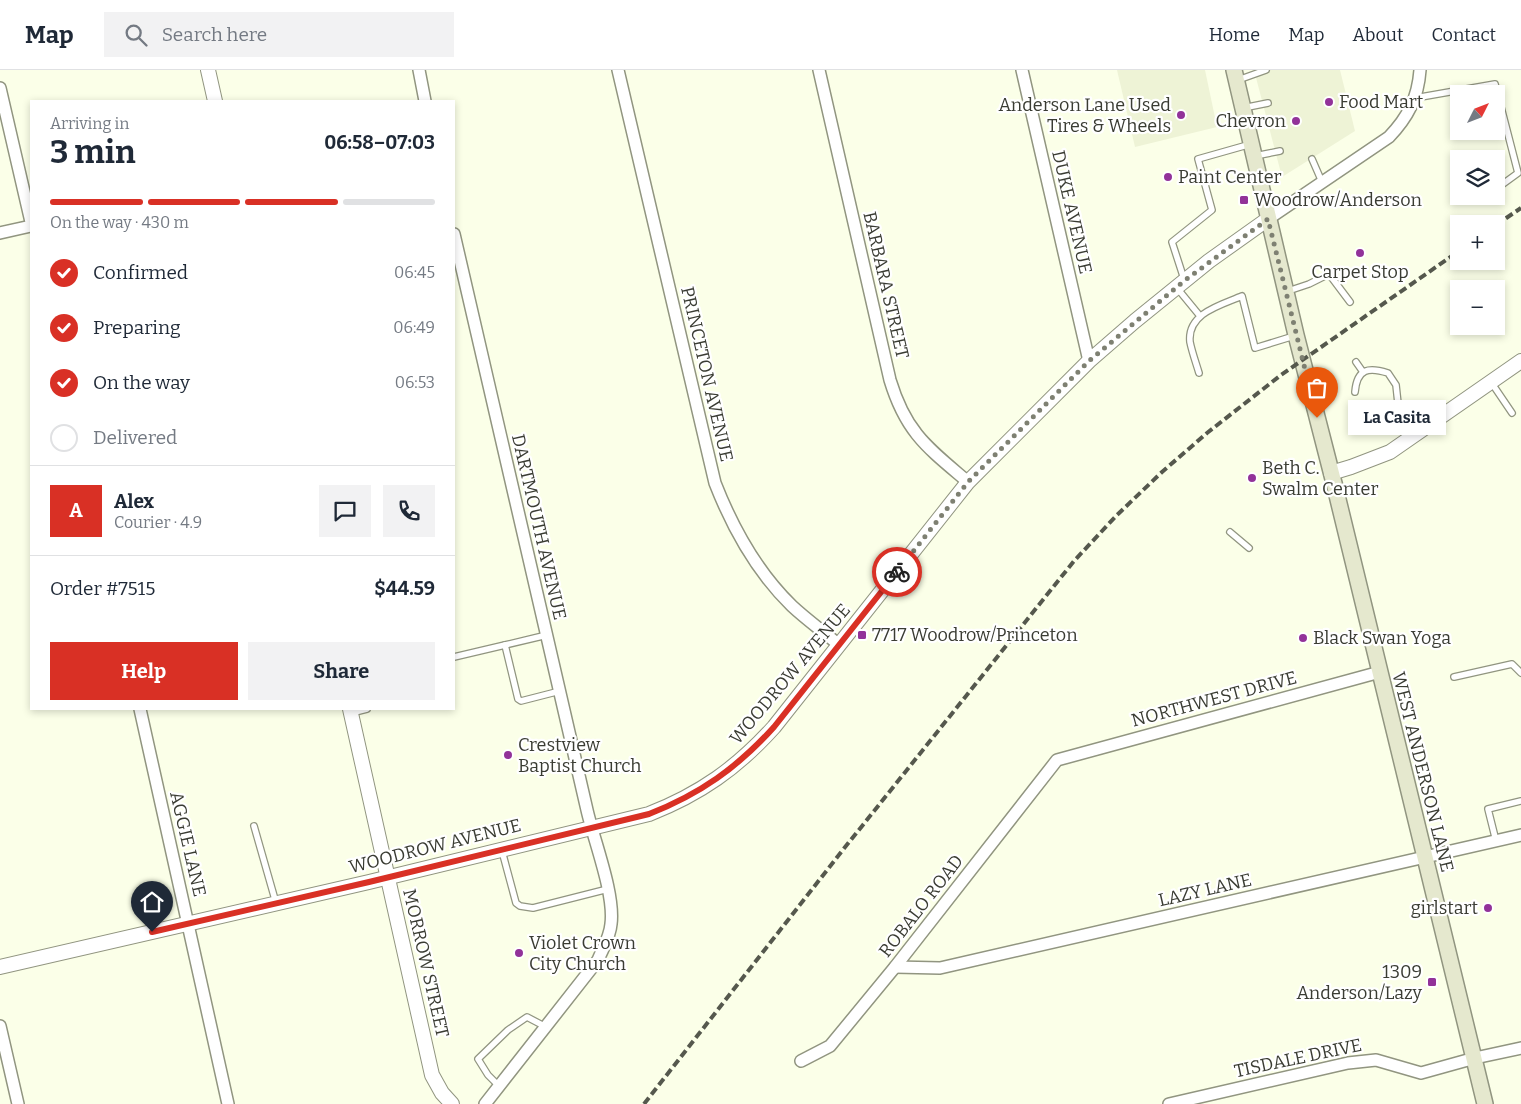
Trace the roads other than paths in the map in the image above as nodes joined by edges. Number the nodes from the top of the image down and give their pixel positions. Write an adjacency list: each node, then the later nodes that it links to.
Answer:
1 (208, 70): 11 (street)
2 (419, 70): 12 (street)
3 (618, 70): 47 (street, PRINCETON AVENUE)
4 (819, 70): 42 (street, BARBARA STREET)
5 (1022, 70): 30 (street, DUKE AVENUE)
6 (1266, 70): 8 (lane)
7 (1420, 70): 10 (street)
8 (1235, 75): 14 (main road, WEST ANDERSON LANE)
9 (0, 88): 21 (street)
10 (1415, 98): 18 (street); 19 (lane)
11 (215, 100)
12 (425, 100)
13 (1268, 103): 14 (lane)
14 (1243, 108): 15 (main road, WEST ANDERSON LANE)
15 (1253, 150): 16 (lane); 20 (main road, WEST ANDERSON LANE); 25 (lane)
16 (1280, 151)
17 (1312, 159): 18 (lane)
18 (1322, 182): 20 (street)
19 (1505, 182)
20 (1268, 219): 25 (street, WOODROW AVENUE); 26 (main road, WEST ANDERSON LANE)
21 (30, 220)
22 (30, 224): 23 (street)
23 (0, 233)
24 (455, 238): 45 (street, DARTMOUTH AVENUE)
25 (1180, 284): 28 (lane); 30 (street, WOODROW AVENUE)
26 (1286, 291): 27 (lane); 29 (main road, WEST ANDERSON LANE)
27 (1350, 302)
28 (1200, 316): 29 (lane); 34 (lane)
29 (1296, 335): 41 (main road, WEST ANDERSON LANE)
30 (1089, 361): 42 (street, WOODROW AVENUE)
31 (1521, 361): 35 (street)
32 (1356, 362): 33 (lane)
33 (1363, 372): 36 (lane); 39 (lane)
34 (1199, 373)
35 (1491, 382): 38 (lane); 40 (street)
36 (1354, 392)
37 (1359, 409): 39 (lane)
38 (1512, 413)
39 (1400, 422): 40 (lane)
40 (1410, 438): 41 (street)
41 (1331, 473): 49 (main road, WEST ANDERSON LANE)
42 (968, 482): 47 (street, WOODROW AVENUE)
43 (1230, 532): 44 (lane)
44 (1249, 548)
45 (546, 635): 46 (lane); 52 (street, DARTMOUTH AVENUE)
46 (505, 645): 48 (lane); 52 (lane)
47 (839, 645): 58 (street, WOODROW AVENUE)
48 (455, 657)
49 (1380, 672): 55 (street, NORTHWEST DRIVE); 62 (main road, WEST ANDERSON LANE)
50 (1521, 673): 51 (lane)
51 (1454, 677)
52 (560, 691): 58 (street, DARTMOUTH AVENUE)
53 (140, 710): 66 (street, AGGIE LANE)
54 (351, 711): 63 (street, MORROW STREET)
55 (1057, 760): 68 (street, ROBALO ROAD)
56 (1521, 801): 60 (lane)
57 (254, 826): 65 (lane)
58 (591, 827): 61 (street, WOODROW AVENUE); 64 (street, DARTMOUTH AVENUE)
59 (1521, 835): 60 (street, LAZY LANE)
60 (1496, 841): 62 (street, LAZY LANE)
61 (502, 849): 63 (street, WOODROW AVENUE); 64 (lane)
62 (1424, 858): 68 (street, LAZY LANE); 72 (main road, WEST ANDERSON LANE)
63 (388, 877): 65 (street, WOODROW AVENUE); 77 (street, MORROW STREET)
64 (608, 889): 70 (street, DARTMOUTH AVENUE)
65 (276, 903): 66 (street, WOODROW AVENUE)
66 (188, 923): 67 (street, WOODROW AVENUE); 76 (street, AGGIE LANE)
67 (0, 967)
68 (895, 967): 73 (street, ROBALO ROAD)
69 (0, 1026): 75 (street)
70 (546, 1027): 74 (street, DARTMOUTH AVENUE); 74 (lane)
71 (1521, 1048): 72 (street, TISDALE DRIVE)
72 (1475, 1058): 79 (street, TISDALE DRIVE); 80 (main road, WEST ANDERSON LANE)
73 (801, 1061)
74 (499, 1086): 78 (street, DARTMOUTH AVENUE)
75 (18, 1104)
76 (228, 1104)
77 (452, 1104)
78 (485, 1104)
79 (1169, 1104)
80 (1485, 1104)

